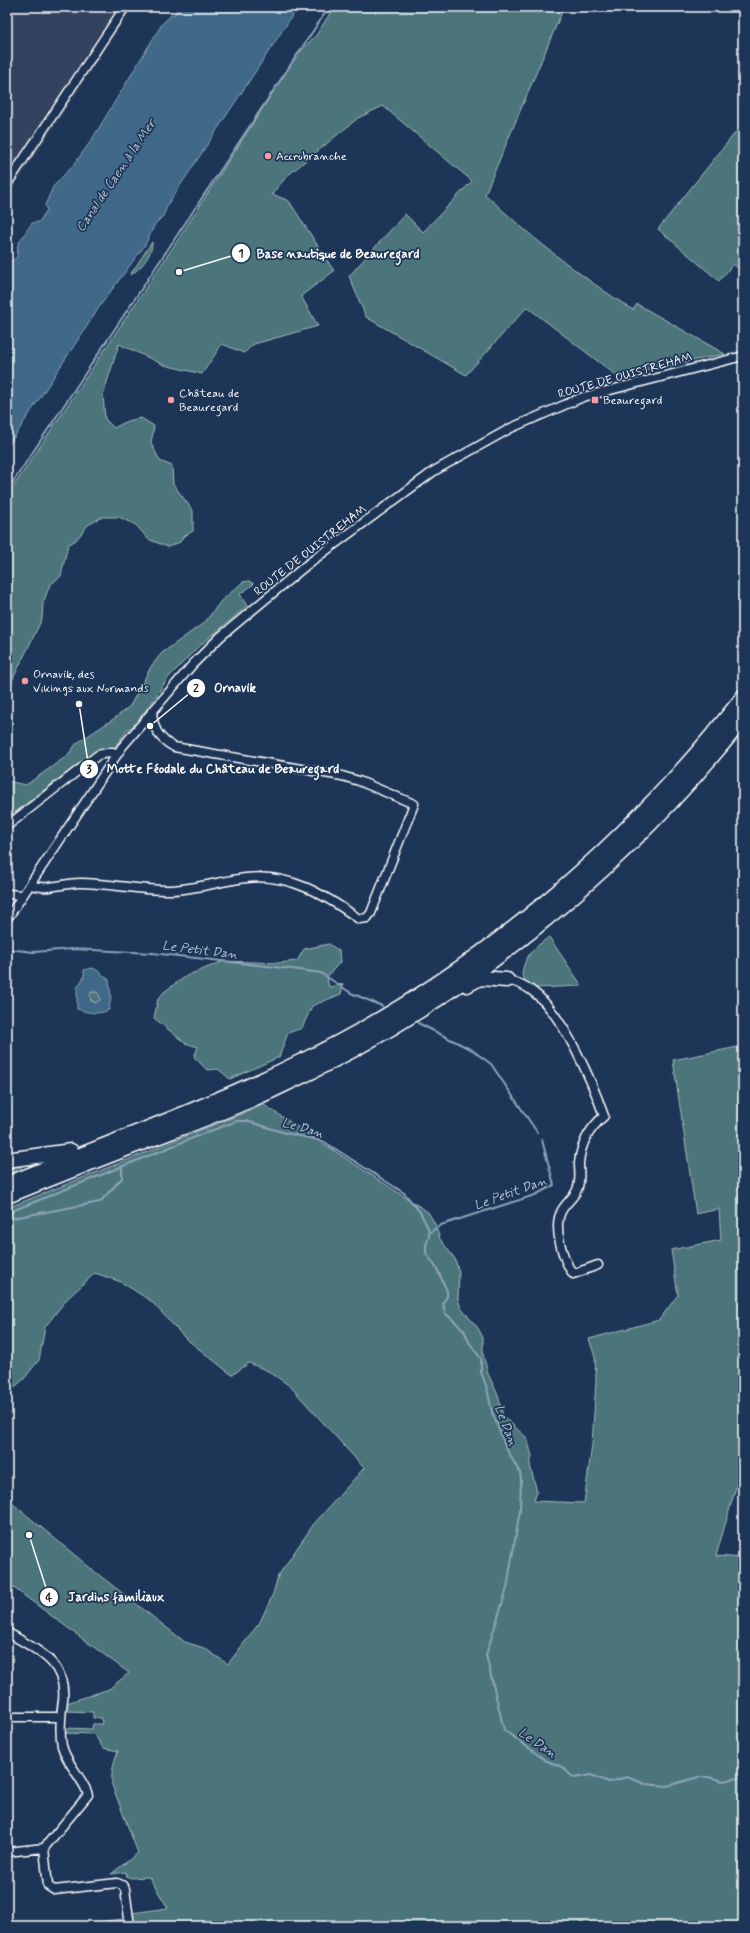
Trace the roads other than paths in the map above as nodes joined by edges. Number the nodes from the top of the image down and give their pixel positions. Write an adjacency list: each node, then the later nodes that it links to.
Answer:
1 (125, 7): 2 (street)
2 (7, 184)
3 (743, 356): 5 (street, ROUTE DE OUISTREHAM)
4 (743, 697): 16 (highway)
5 (152, 712): 7 (street, ROUTE DE OUISTREHAM); 9 (street)
6 (743, 718): 13 (highway)
7 (117, 754): 8 (street); 9 (street, ROUTE DE OUISTREHAM)
8 (7, 826)
9 (30, 885): 11 (street, ROUTE DE OUISTREHAM)
10 (7, 894): 11 (street)
11 (23, 895): 12 (street, ROUTE DE OUISTREHAM)
12 (7, 919)
13 (507, 950): 14 (highway); 15 (highway)
14 (507, 980): 15 (highway); 20 (street)
15 (456, 986): 19 (highway)
16 (107, 1143): 17 (highway); 18 (highway)
17 (7, 1160)
18 (7, 1184)
19 (7, 1196)
20 (598, 1265)
21 (7, 1632): 22 (street)
22 (61, 1716): 23 (street); 24 (street)
23 (7, 1717)
24 (44, 1848): 25 (street); 26 (street)
25 (7, 1852)
26 (130, 1926)

